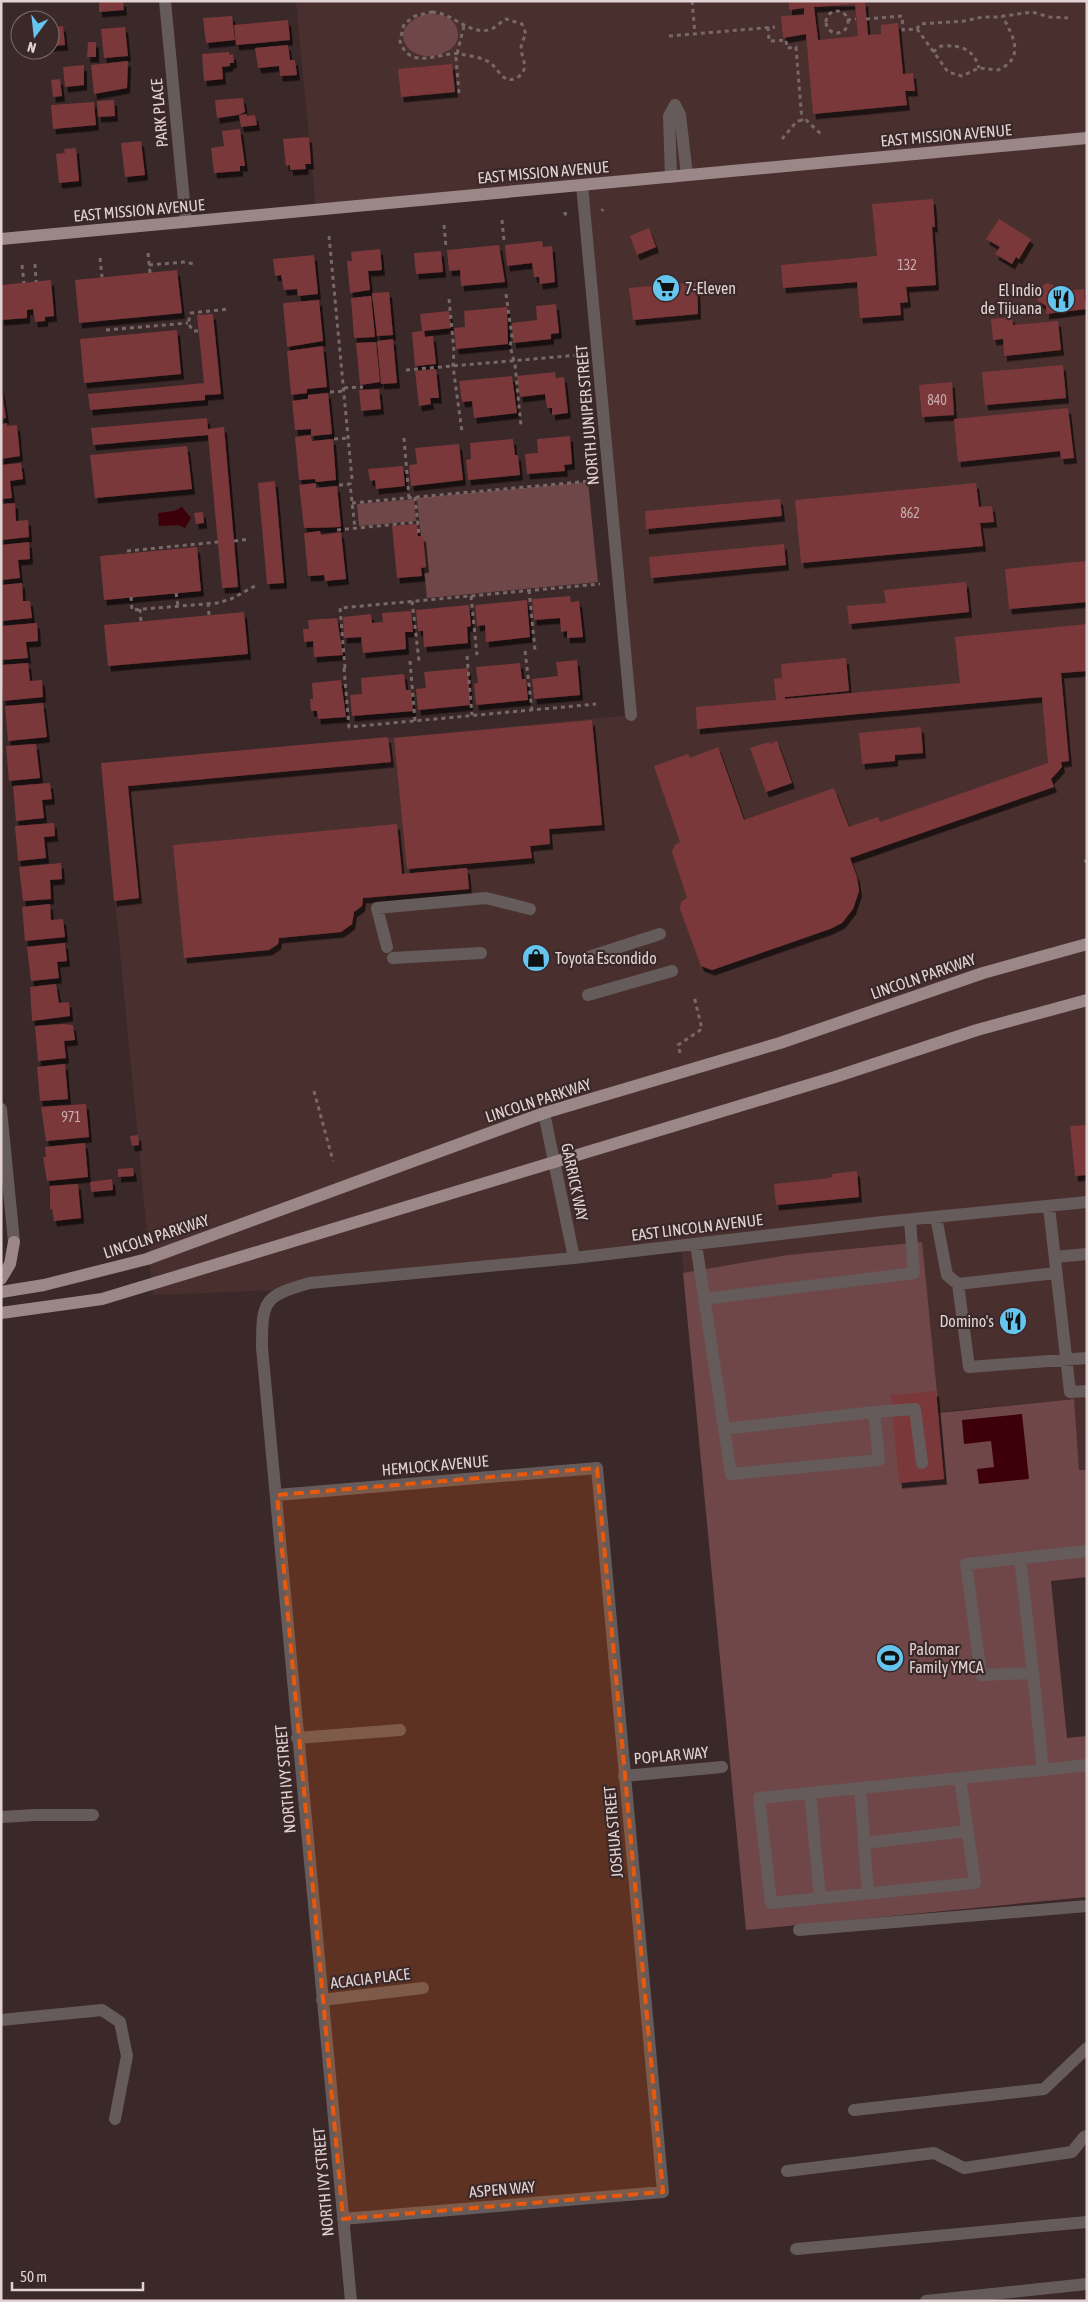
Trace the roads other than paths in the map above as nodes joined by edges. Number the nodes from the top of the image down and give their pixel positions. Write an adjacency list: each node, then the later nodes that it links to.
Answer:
1 (165, 1): 6 (street, PARK PLACE)
2 (1087, 138): 3 (main road, EAST MISSION AVENUE)
3 (686, 175): 4 (main road, EAST MISSION AVENUE); 4 (street)
4 (671, 177): 5 (main road, EAST MISSION AVENUE)
5 (582, 185): 6 (main road, EAST MISSION AVENUE); 8 (street, NORTH JUNIPER STREET)
6 (186, 222): 7 (main road, EAST MISSION AVENUE)
7 (1, 239)
8 (631, 715)
9 (530, 908): 12 (street)
10 (660, 934): 15 (street)
11 (1087, 944): 20 (main road, LINCOLN PARKWAY)
12 (387, 947)
13 (481, 952): 14 (street)
14 (394, 958)
15 (579, 960)
16 (672, 972): 17 (street)
17 (588, 995)
18 (1087, 1000): 21 (main road)
19 (1, 1109): 26 (street)
20 (544, 1113): 21 (street, GARRICK WAY); 35 (main road, LINCOLN PARKWAY)
21 (554, 1161): 30 (street, GARRICK WAY); 37 (main road)
22 (1087, 1202): 23 (street, EAST LINCOLN AVENUE)
23 (1049, 1207): 24 (street, EAST LINCOLN AVENUE); 29 (street)
24 (936, 1217): 25 (street, EAST LINCOLN AVENUE); 34 (street)
25 (910, 1220): 27 (street, EAST LINCOLN AVENUE); 36 (street)
26 (14, 1242): 32 (main road)
27 (696, 1244): 30 (street, EAST LINCOLN AVENUE); 36 (street)
28 (1087, 1254): 29 (street)
29 (1055, 1257): 31 (street)
30 (574, 1258): 33 (street, EAST LINCOLN AVENUE)
31 (1056, 1273): 34 (street); 39 (street)
32 (1, 1279)
33 (310, 1283): 45 (street, NORTH IVY STREET)
34 (958, 1284): 39 (street)
35 (1, 1292)
36 (704, 1299): 42 (street)
37 (1, 1313)
38 (1087, 1358): 39 (street)
39 (1065, 1359): 40 (street)
40 (1087, 1391)
41 (874, 1412): 42 (street); 42 (street); 43 (street)
42 (724, 1429)
43 (922, 1463)
44 (597, 1468): 45 (street, HEMLOCK AVENUE); 54 (street, JOSHUA STREET)
45 (277, 1494): 50 (street, NORTH IVY STREET)
46 (1087, 1551): 47 (street)
47 (1020, 1558): 48 (street); 48 (street)
48 (1033, 1673): 53 (street)
49 (400, 1730): 50 (street)
50 (297, 1738): 67 (street, NORTH IVY STREET)
51 (1087, 1765): 53 (street)
52 (722, 1767): 54 (street, POPLAR WAY)
53 (1043, 1770): 55 (street)
54 (624, 1776): 74 (street, JOSHUA STREET)
55 (960, 1778): 56 (street); 60 (street)
56 (860, 1788): 57 (street); 61 (street)
57 (810, 1793): 63 (street); 63 (street)
58 (93, 1815): 59 (street)
59 (1, 1817)
60 (967, 1831): 61 (street); 62 (street)
61 (864, 1843): 62 (street)
62 (868, 1893): 63 (street)
63 (820, 1898)
64 (1087, 1906): 65 (street)
65 (800, 1930)
66 (423, 1988): 67 (street, ACACIA PLACE)
67 (322, 2000): 75 (street, NORTH IVY STREET)
68 (1, 2020): 71 (street)
69 (1087, 2048): 70 (street)
70 (854, 2110)
71 (115, 2119)
72 (1087, 2136): 73 (street)
73 (787, 2171)
74 (663, 2192): 75 (street, ASPEN WAY)
75 (343, 2219): 79 (street, NORTH IVY STREET)
76 (1087, 2222): 77 (street)
77 (796, 2250)
78 (1087, 2284): 80 (street)
79 (351, 2301)
80 (926, 2301)

